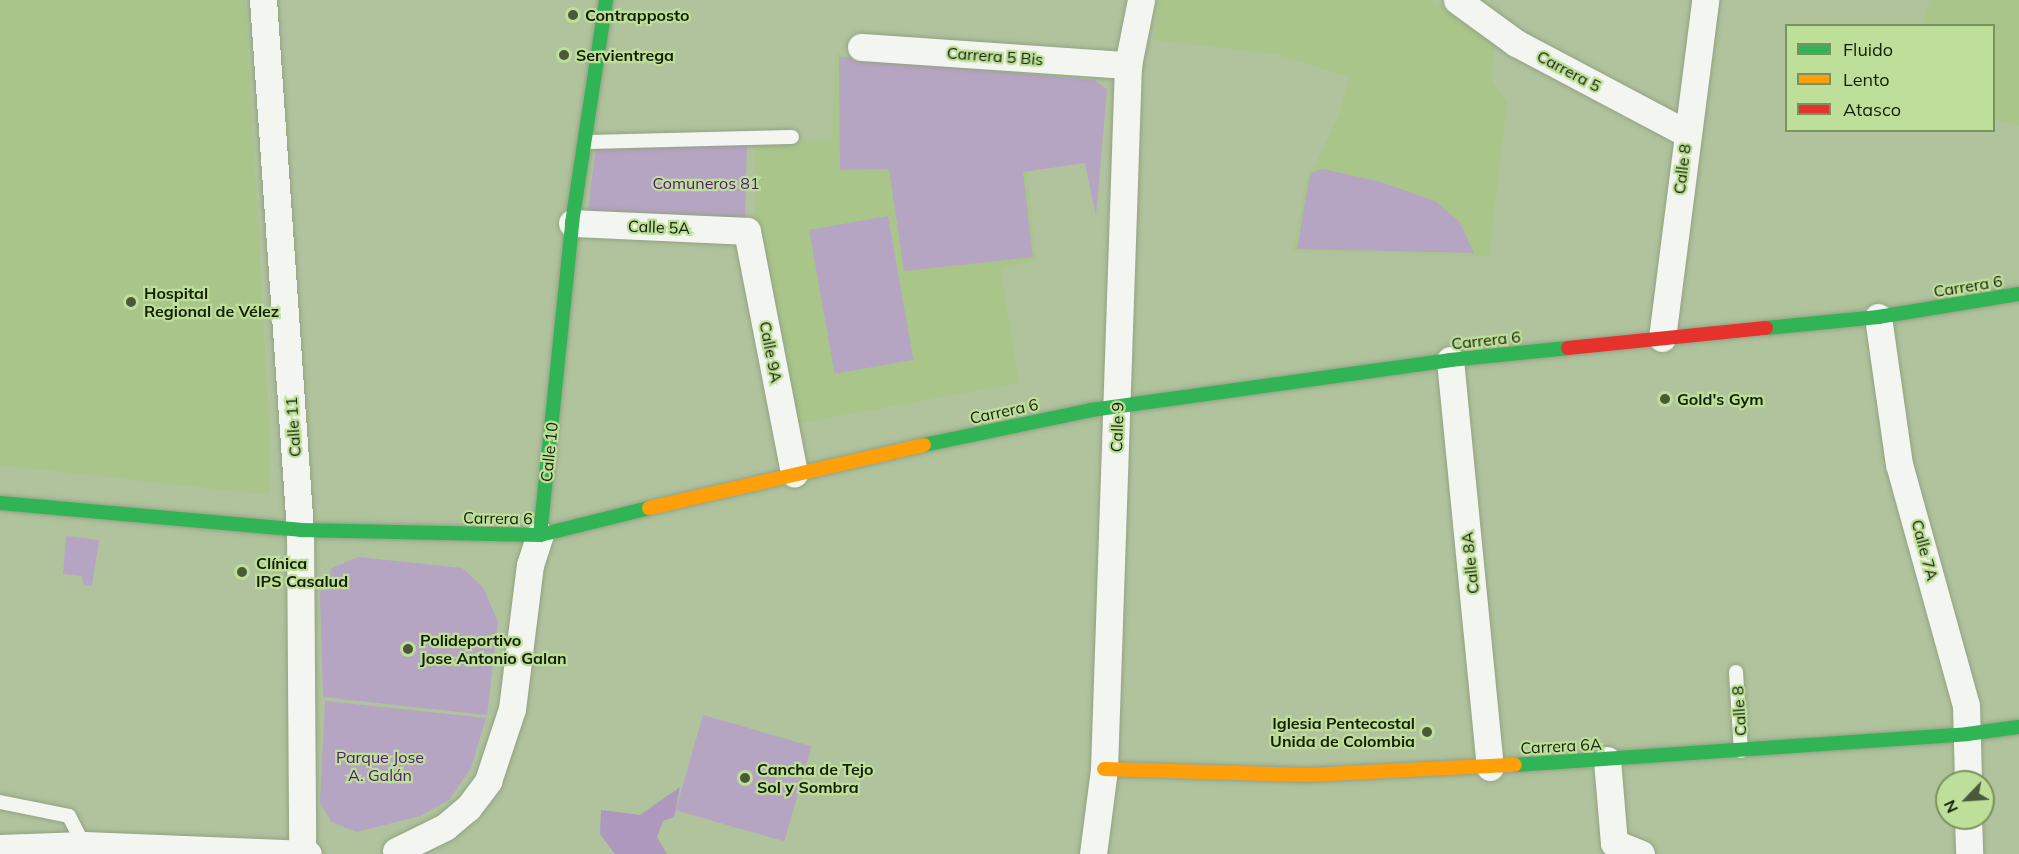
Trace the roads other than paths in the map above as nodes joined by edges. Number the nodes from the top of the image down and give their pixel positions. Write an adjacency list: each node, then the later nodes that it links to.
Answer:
1 (263, 0): 20 (street, Calle 11)
2 (606, 0): 10 (main road, Calle 10)
3 (1141, 0): 7 (street, Calle 9)
4 (1457, 0): 8 (street, Carrera 5)
5 (1705, 0): 8 (street, Calle 8)
6 (861, 46): 7 (street, Carrera 5 Bis)
7 (1128, 65): 17 (street, Calle 9)
8 (1686, 133): 15 (street, Calle 8)
9 (792, 137): 10 (lane)
10 (583, 142): 11 (main road, Calle 10)
11 (572, 223): 12 (street, Calle 5A); 21 (main road, Calle 10)
12 (747, 231): 18 (street, Calle 9A)
13 (2019, 294): 14 (main road, Carrera 6)
14 (1878, 317): 15 (main road, Carrera 6); 24 (street, Calle 7A)
15 (1662, 338): 16 (main road, Carrera 6)
16 (1450, 360): 17 (main road, Carrera 6); 27 (street, Calle 8A)
17 (1117, 405): 18 (main road, Carrera 6); 28 (street, Calle 9)
18 (794, 473): 21 (main road, Carrera 6)
19 (0, 503): 20 (main road, Carrera 6)
20 (300, 530): 21 (main road, Carrera 6); 35 (street, Calle 11)
21 (540, 535): 34 (street, Calle 10)
22 (1736, 672): 25 (lane, Calle 8)
23 (2019, 727): 24 (main road, Carrera 6A)
24 (1967, 734): 25 (main road, Carrera 6A); 29 (street, Calle 7A)
25 (1741, 751): 26 (main road, Carrera 6A)
26 (1607, 759): 27 (main road, Carrera 6A); 38 (street)
27 (1490, 767): 28 (main road, Carrera 6A)
28 (1104, 769): 37 (street, Calle 9)
29 (1968, 770)
30 (0, 802): 32 (lane)
31 (1968, 830): 39 (street)
32 (84, 845): 33 (street); 35 (street)
33 (0, 848)
34 (391, 853)
35 (302, 854): 36 (street)
36 (308, 854)
37 (1093, 854)
38 (1641, 854)
39 (1969, 854)

